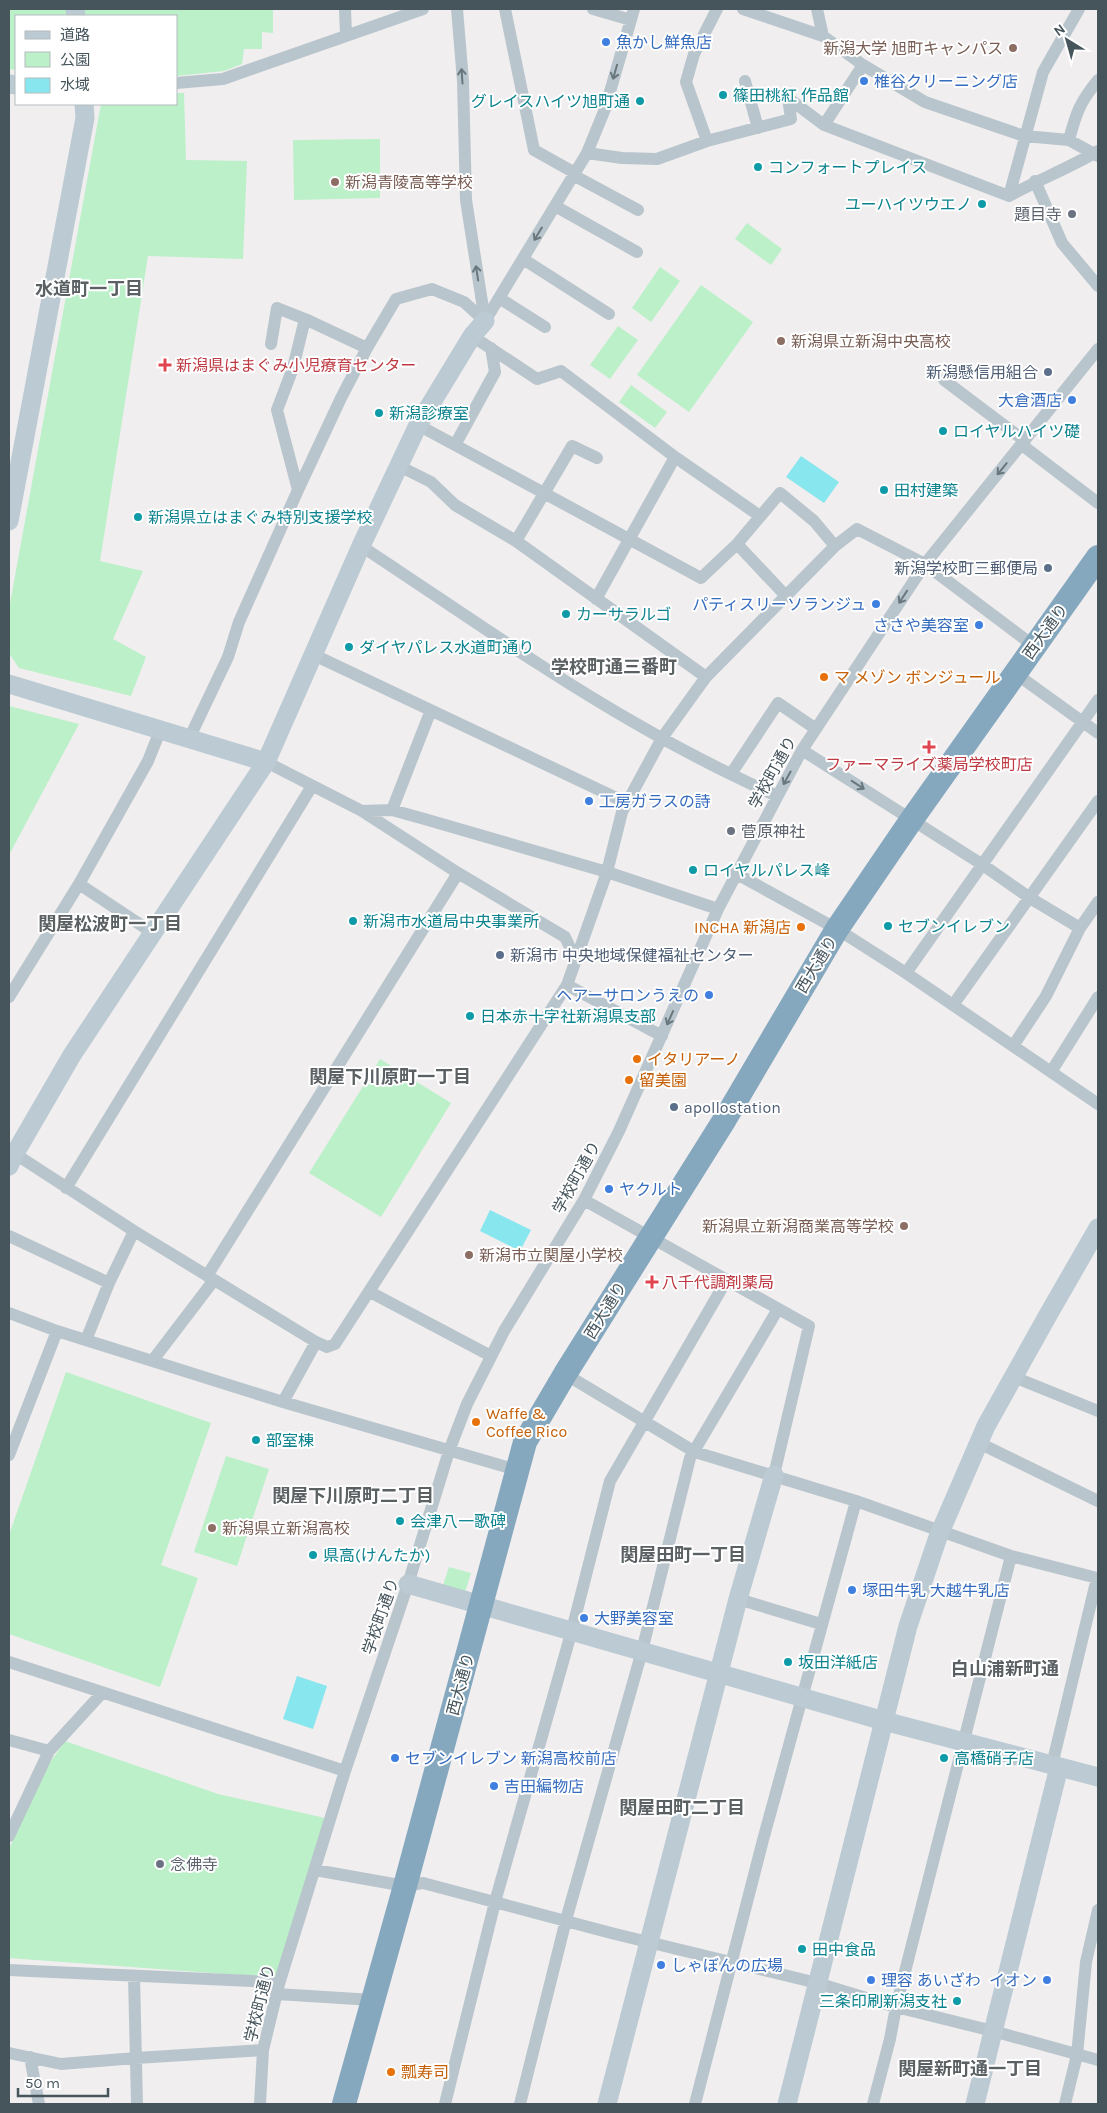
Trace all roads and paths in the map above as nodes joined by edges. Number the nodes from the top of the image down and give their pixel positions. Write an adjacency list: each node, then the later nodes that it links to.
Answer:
1 (345, 9): 12 (street)
2 (422, 9): 10 (street)
3 (457, 9): 37 (street, one-way to 3)
4 (505, 9): 26 (street)
5 (593, 9): 11 (street)
6 (717, 9): 23 (street)
7 (743, 9): 13 (street)
8 (817, 9): 13 (street)
9 (1080, 9): 21 (street)
10 (386, 14): 12 (street)
11 (632, 14): 24 (street, one-way to 24)
12 (346, 35): 17 (street)
13 (823, 36): 14 (street)
14 (863, 65): 19 (street); 21 (street)
15 (1098, 80): 22 (street)
16 (745, 81): 20 (street)
17 (178, 83)
18 (84, 105): 55 (street)
19 (824, 124): 20 (street); 28 (street)
20 (758, 128): 23 (street)
21 (1024, 136): 22 (street); 28 (street)
22 (1069, 140): 25 (street)
23 (707, 142): 24 (street)
24 (587, 152): 26 (street)
25 (1097, 153): 27 (street)
26 (574, 174): 29 (street); 30 (street)
27 (1035, 181): 28 (street); 33 (street)
28 (1009, 196)
29 (555, 206): 31 (street); 32 (street, one-way to 32)
30 (638, 210)
31 (637, 252)
32 (522, 259): 34 (street); 35 (street)
33 (1098, 286)
34 (499, 298): 37 (street); 38 (street)
35 (609, 314)
36 (305, 319): 40 (street); 41 (street); 51 (street)
37 (485, 321): 39 (street); 41 (street)
38 (545, 327)
39 (472, 336): 42 (street); 45 (street)
40 (271, 344)
41 (367, 348): 51 (street)
42 (491, 348): 47 (street); 48 (street)
43 (1098, 348): 46 (street, 学校町通り)
44 (944, 380): 46 (street)
45 (418, 425): 47 (street); 50 (street)
46 (1023, 443): 53 (street); 62 (street, 学校町通り, one-way to 62)
47 (455, 445): 52 (street)
48 (675, 457): 54 (street); 56 (street)
49 (597, 458): 52 (street)
50 (399, 466): 57 (street); 59 (street)
51 (298, 490): 77 (street)
52 (543, 492): 56 (street); 57 (street)
53 (1098, 503)
54 (760, 516): 58 (street); 60 (street)
55 (9, 521)
56 (629, 539): 58 (street); 64 (street)
57 (516, 541): 64 (street)
58 (737, 544): 63 (street)
59 (361, 546): 66 (street); 76 (street)
60 (835, 546): 62 (street); 63 (street)
61 (1098, 557): 65 (highway, 西大通り)
62 (925, 564): 65 (street); 73 (street, 学校町通り, one-way to 73)
63 (785, 595): 68 (street)
64 (596, 599): 68 (street)
65 (1034, 646): 67 (highway, 西大通り)
66 (314, 655): 71 (street); 79 (street)
67 (1015, 673): 72 (street); 87 (highway, 西大通り)
68 (706, 677): 76 (street)
69 (9, 684): 74 (street)
70 (1098, 700): 72 (street)
71 (431, 710): 83 (street); 85 (street)
72 (1083, 722): 75 (street); 88 (street)
73 (816, 729): 78 (street, 学校町通り); 80 (street)
74 (160, 731): 77 (street); 92 (street)
75 (1098, 733)
76 (662, 738): 80 (street); 83 (street)
77 (189, 739): 79 (street)
78 (802, 750): 82 (street, 学校町通り, one-way to 82); 87 (street, one-way to 87)
79 (266, 762): 81 (street); 98 (street)
80 (731, 774): 82 (street)
81 (312, 786): 86 (street); 110 (street)
82 (777, 796): 91 (street, 学校町通り)
83 (628, 803): 89 (street)
84 (1096, 809): 93 (street)
85 (392, 810): 86 (street); 89 (street)
86 (362, 811): 90 (street)
87 (912, 819): 88 (street); 97 (highway, 西大通り)
88 (983, 865): 93 (street); 100 (street)
89 (607, 872): 95 (street); 99 (street)
90 (458, 873): 99 (street); 116 (street)
91 (735, 874): 95 (street, 学校町通り); 97 (street)
92 (79, 884): 98 (street); 102 (street)
93 (1030, 898): 96 (street); 104 (street)
94 (1098, 902): 96 (street)
95 (718, 909): 105 (street, 学校町通り, one-way to 105)
96 (1080, 928): 106 (street)
97 (837, 929): 100 (street); 115 (highway, 西大通り)
98 (153, 933): 109 (street)
99 (576, 960): 101 (street)
100 (906, 973): 104 (street)
101 (567, 984): 105 (street); 119 (street)
102 (9, 997)
103 (1098, 997): 107 (street)
104 (953, 1005): 106 (street)
105 (662, 1036): 111 (street, 学校町通り)
106 (1013, 1046): 107 (street)
107 (1051, 1072): 108 (street)
108 (1098, 1104)
109 (10, 1157): 110 (street)
110 (66, 1188): 113 (street)
111 (584, 1200): 115 (street); 125 (street, 学校町通り)
112 (1098, 1228): 128 (street)
113 (134, 1231): 116 (street); 118 (street)
114 (9, 1236): 118 (street)
115 (650, 1239): 117 (street); 127 (highway, 西大通り)
116 (211, 1278): 124 (street); 126 (street)
117 (726, 1280): 120 (street); 131 (street)
118 (109, 1283): 123 (street)
119 (370, 1292): 124 (street); 125 (street)
120 (778, 1309): 134 (street); 137 (street)
121 (9, 1313): 122 (street)
122 (57, 1331): 123 (street); 135 (street)
123 (86, 1340): 126 (street)
124 (316, 1342): 129 (street)
125 (491, 1356): 133 (street, 学校町通り)
126 (153, 1360): 129 (street)
127 (564, 1374): 131 (street); 136 (highway, 西大通り)
128 (1014, 1377): 130 (street); 132 (street)
129 (283, 1402): 133 (street)
130 (1098, 1411)
131 (645, 1423): 134 (street); 146 (street)
132 (979, 1443): 139 (street); 140 (street)
133 (449, 1451): 136 (street); 142 (street, 学校町通り)
134 (695, 1452): 137 (street); 147 (street)
135 (9, 1455)
136 (517, 1470): 144 (highway, 西大通り)
137 (774, 1475): 138 (street); 143 (street)
138 (856, 1501): 140 (street); 145 (street)
139 (1098, 1501)
140 (941, 1531): 141 (street); 152 (street)
141 (1011, 1556): 154 (street); 156 (street)
142 (408, 1584): 144 (street); 157 (street, 学校町通り)
143 (738, 1599): 145 (street); 149 (street)
144 (481, 1604): 146 (street); 161 (highway, 西大通り)
145 (822, 1624): 151 (street)
146 (572, 1630): 147 (street); 162 (street)
147 (642, 1651): 149 (street); 164 (street)
148 (9, 1662): 150 (street)
149 (719, 1675): 151 (street); 165 (street)
150 (102, 1693): 155 (street); 157 (street)
151 (801, 1697): 152 (street); 166 (street)
152 (884, 1721): 154 (street); 169 (street)
153 (9, 1740): 155 (street)
154 (963, 1742): 156 (street); 172 (street)
155 (49, 1751): 159 (street)
156 (1055, 1766): 158 (street); 173 (street)
157 (344, 1771): 160 (street, 学校町通り)
158 (1098, 1777)
159 (9, 1836)
160 (315, 1870): 161 (street); 170 (street, 学校町通り)
161 (405, 1886): 162 (street); 171 (highway, 西大通り)
162 (495, 1902): 164 (street); 184 (street)
163 (1098, 1910): 176 (street)
164 (566, 1920): 165 (street); 185 (street)
165 (648, 1942): 166 (street); 186 (street)
166 (730, 1962): 169 (street); 187 (street)
167 (9, 1970): 168 (street)
168 (134, 1976): 170 (street); 178 (street)
169 (817, 1983): 172 (street); 188 (street)
170 (278, 1989): 171 (street); 174 (street, 学校町通り)
171 (373, 2000): 183 (highway, 西大通り)
172 (896, 2007): 173 (street); 189 (street)
173 (993, 2031): 176 (street); 190 (street)
174 (263, 2050): 178 (street); 182 (street, 学校町通り)
175 (9, 2054): 177 (street)
176 (1077, 2055): 179 (street); 191 (street)
177 (30, 2057): 178 (street); 180 (street)
178 (136, 2058): 181 (street)
179 (1098, 2060)
180 (39, 2104)
181 (136, 2104)
182 (260, 2104)
183 (344, 2104)
184 (445, 2104)
185 (520, 2104)
186 (606, 2104)
187 (694, 2104)
188 (787, 2104)
189 (873, 2104)
190 (975, 2104)
191 (1065, 2104)

